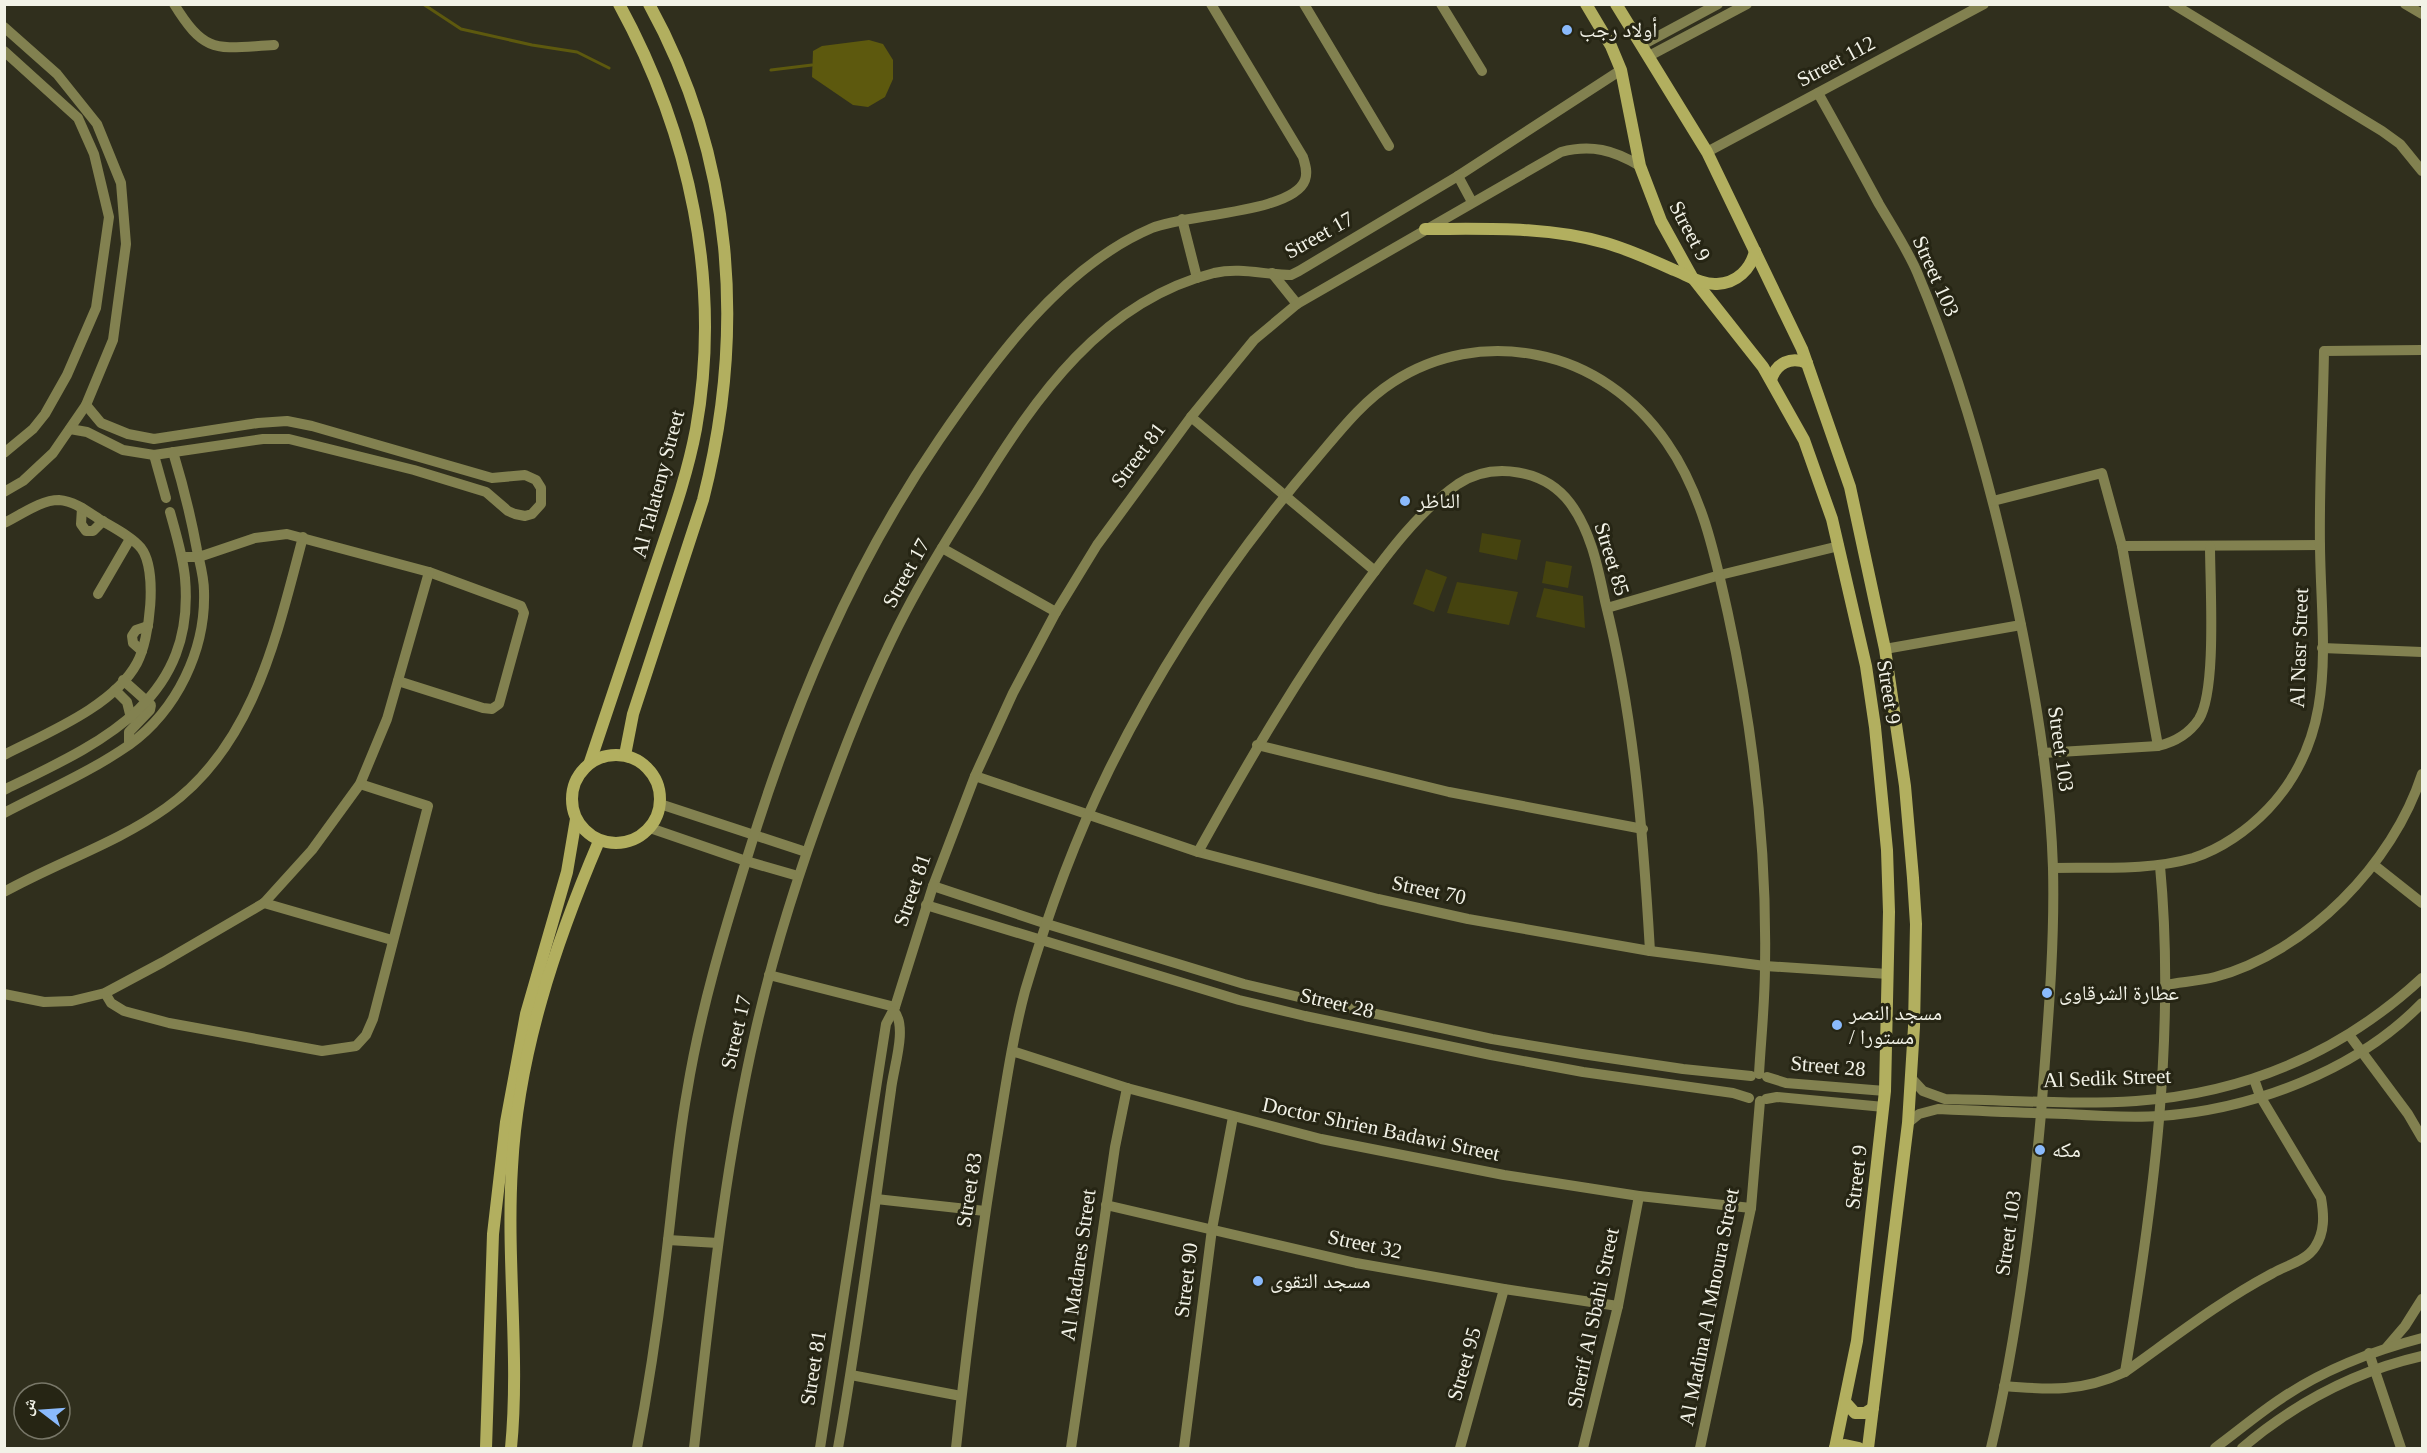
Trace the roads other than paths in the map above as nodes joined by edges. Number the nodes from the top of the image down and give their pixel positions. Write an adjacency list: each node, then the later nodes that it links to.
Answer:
1 (174, 4): 16 (street)
2 (619, 4): 86 (main road, Al Talateny Street)
3 (649, 4): 85 (main road, Al Talateny Street)
4 (1212, 4): 29 (street)
5 (1304, 4): 23 (street)
6 (1442, 4): 20 (street)
7 (1586, 4): 21 (main road, Street 9)
8 (1616, 4): 17 (main road, Street 9)
9 (1718, 4): 17 (street)
10 (1747, 4): 19 (street)
11 (1984, 4): 22 (street, Street 112)
12 (2173, 4): 26 (street)
13 (2405, 4): 14 (street)
14 (2422, 14)
15 (4, 27): 36 (street)
16 (273, 45)
17 (1642, 45): 19 (main road, Street 9)
18 (4, 51): 35 (street)
19 (1649, 57): 24 (main road, Street 9)
20 (1482, 70)
21 (1621, 70): 25 (main road, Street 9); 27 (street, Street 17)
22 (1818, 93): 24 (street, Street 112); 52 (street, Street 103)
23 (1389, 146)
24 (1707, 152): 31 (main road, Street 9)
25 (1640, 166): 28 (street, Street 81); 33 (main road, Street 9)
26 (2422, 171)
27 (1458, 176): 28 (street); 32 (street, Street 17)
28 (1472, 202): 30 (street, Street 81)
29 (1182, 219): 34 (street); 97 (street)
30 (1425, 229): 33 (main road); 37 (street, Street 81)
31 (1755, 251): 33 (main road); 39 (main road, Street 9)
32 (1272, 273): 34 (street, Street 17); 37 (street)
33 (1692, 277): 40 (main road, Street 9)
34 (1197, 278): 63 (street, Street 17)
35 (100, 281): 36 (street); 47 (street)
36 (121, 283): 41 (street)
37 (1297, 304): 42 (street, Street 81)
38 (2422, 350): 59 (street, Al Nasr Street)
39 (1807, 363): 40 (main road); 74 (main road, Street 9)
40 (1771, 380): 60 (main road, Street 9)
41 (86, 405): 43 (street); 44 (street)
42 (1191, 417): 50 (street); 71 (street, Street 81)
43 (70, 429): 45 (street); 49 (street)
44 (128, 434): 45 (street); 46 (street)
45 (123, 450): 48 (street)
46 (173, 452): 48 (street); 64 (street)
47 (4, 453)
48 (154, 455): 51 (street)
49 (5, 492)
50 (1285, 495): 66 (street); 68 (street); 93 (street)
51 (166, 498)
52 (1994, 501): 61 (street); 72 (street, Street 103)
53 (82, 508): 55 (street); 55 (street); 56 (street)
54 (170, 512): 65 (street)
55 (103, 521): 58 (street)
56 (4, 523)
57 (303, 537): 64 (street); 67 (street); 107 (street)
58 (130, 539): 69 (street); 77 (street)
59 (2320, 544): 62 (street); 73 (street, Al Nasr Street)
60 (1839, 546): 68 (street); 116 (main road, Street 9)
61 (2121, 546): 62 (street); 82 (street)
62 (2210, 546): 82 (street)
63 (942, 548): 71 (street); 99 (street, Street 17)
64 (199, 557): 65 (street); 80 (street)
65 (182, 558): 78 (street)
66 (1375, 571): 70 (street, Street 85); 81 (street, Street 85)
67 (429, 572): 76 (street); 76 (street)
68 (1720, 575): 70 (street); 115 (street)
69 (98, 594)
70 (1607, 608): 96 (street, Street 85)
71 (1056, 612): 88 (street, Street 81)
72 (2021, 625): 74 (street); 83 (street, Street 103)
73 (2322, 648): 75 (street); 102 (street, Al Nasr Street)
74 (1885, 649): 130 (main road, Street 9)
75 (2422, 652)
76 (398, 681): 89 (street)
77 (120, 685): 78 (street); 79 (street); 84 (street)
78 (146, 703): 79 (street); 80 (street)
79 (130, 718): 90 (street)
80 (129, 744): 92 (street)
81 (1257, 745): 96 (street); 100 (street, Street 85)
82 (2158, 746): 83 (street)
83 (2043, 753): 104 (street, Street 103)
84 (4, 755)
85 (625, 755): 86 (main road); 91 (main road)
86 (590, 762): 94 (main road)
87 (2422, 774): 103 (street)
88 (975, 776): 93 (street, Street 70); 106 (street, Street 81)
89 (360, 784): 108 (street); 112 (street)
90 (4, 790)
91 (660, 804): 95 (main road); 97 (street)
92 (4, 813)
93 (1089, 816): 100 (street, Street 70); 111 (street)
94 (576, 819): 98 (main road); 170 (main road)
95 (650, 828): 98 (main road); 101 (street)
96 (1643, 829): 114 (street, Street 85)
97 (753, 836): 99 (street); 101 (street)
98 (599, 841): 171 (main road)
99 (806, 852): 105 (street, Street 17)
100 (1198, 852): 114 (street, Street 70)
101 (746, 861): 105 (street); 151 (street)
102 (2160, 866): 104 (street, Al Nasr Street); 120 (street)
103 (2374, 866): 109 (street); 120 (street)
104 (2053, 868): 138 (street, Street 103)
105 (798, 876): 117 (street, Street 17)
106 (933, 886): 110 (street, Street 81); 111 (street, Street 28)
107 (4, 892)
108 (264, 903): 112 (street); 121 (street)
109 (2422, 903)
110 (926, 905): 113 (street, Street 28); 125 (street, Street 81)
111 (1047, 924): 113 (street); 119 (street, Street 28)
112 (392, 940): 121 (street)
113 (1041, 941): 123 (street, Street 28); 127 (street, Street 83)
114 (1650, 951): 115 (street, Street 70)
115 (1766, 966): 116 (street, Street 70); 129 (street)
116 (1888, 974): 133 (main road, Street 9)
117 (769, 975): 125 (street); 152 (street, Street 17)
118 (2422, 978): 126 (street, Al Sedik Street)
119 (1244, 984): 123 (street); 129 (street, Street 28)
120 (2165, 985): 136 (street)
121 (105, 993): 122 (street)
122 (4, 994)
123 (1239, 1000): 135 (street, Street 28)
124 (2422, 1003): 128 (street, Al Sedik Street)
125 (895, 1009): 146 (street, Street 81); 153 (street, Street 81)
126 (2350, 1036): 128 (street); 131 (street, Al Sedik Street)
127 (1011, 1051): 132 (street, Doctor Shrien Badawi Street); 149 (street, Street 83)
128 (2360, 1052): 134 (street, Al Sedik Street); 144 (street)
129 (1759, 1075): 133 (street, Street 28); 135 (street); 137 (street)
130 (1912, 1078): 138 (street, Al Sedik Street); 143 (main road, Street 9)
131 (2254, 1079): 134 (street); 136 (street, Al Sedik Street)
132 (1127, 1088): 142 (street, Doctor Shrien Badawi Street); 147 (street, Al Madares Street)
133 (1885, 1091): 139 (main road, Street 9)
134 (2260, 1096): 141 (street, Al Sedik Street); 163 (street)
135 (1749, 1098): 137 (street)
136 (2160, 1098): 138 (street, Al Sedik Street); 141 (street)
137 (1763, 1100): 139 (street, Street 28); 148 (street, Al Madina Al Mnoura Street)
138 (2042, 1101): 140 (street, Street 103)
139 (1884, 1107): 167 (main road, Street 9)
140 (2041, 1113): 141 (street, Al Sedik Street); 143 (street, Al Sedik Street); 165 (street, Street 103)
141 (2160, 1116): 163 (street)
142 (1233, 1118): 145 (street, Doctor Shrien Badawi Street); 150 (street, Street 90)
143 (1908, 1123): 168 (main road, Street 9)
144 (2422, 1138)
145 (1639, 1196): 148 (street, Doctor Shrien Badawi Street); 157 (street, Sherif Al Sbahi Street)
146 (876, 1199): 149 (street); 154 (street, Street 81)
147 (1106, 1205): 150 (street, Street 32); 177 (street, Al Madares Street)
148 (1751, 1208): 181 (street, Al Madina Al Mnoura Street)
149 (985, 1211): 166 (street, Street 83)
150 (1212, 1229): 155 (street, Street 32); 178 (street, Street 90)
151 (668, 1240): 152 (street); 172 (street)
152 (718, 1243): 173 (street, Street 17)
153 (848, 1274): 154 (street); 174 (street, Street 81)
154 (865, 1276): 164 (street, Street 81)
155 (1504, 1289): 157 (street, Street 32); 179 (street, Street 95)
156 (2422, 1299): 159 (street)
157 (1618, 1306): 180 (street, Sherif Al Sbahi Street)
158 (2422, 1338): 159 (street)
159 (2386, 1348): 160 (street)
160 (2369, 1353): 162 (street); 185 (street)
161 (2422, 1356): 162 (street)
162 (2374, 1370): 186 (street); 187 (street)
163 (2125, 1372): 165 (street)
164 (851, 1375): 166 (street); 175 (street, Street 81)
165 (2004, 1386): 184 (street, Street 103)
166 (962, 1396): 176 (street, Street 83)
167 (1846, 1403): 168 (main road); 169 (main road, Street 9)
168 (1873, 1408): 183 (main road, Street 9)
169 (1835, 1448): 182 (main road)
170 (486, 1449)
171 (511, 1449)
172 (637, 1449)
173 (694, 1449)
174 (820, 1449)
175 (838, 1449)
176 (956, 1449)
177 (1071, 1449)
178 (1184, 1449)
179 (1460, 1449)
180 (1583, 1449)
181 (1700, 1449)
182 (1859, 1449)
183 (1868, 1449)
184 (1990, 1449)
185 (2215, 1449)
186 (2242, 1449)
187 (2401, 1449)

